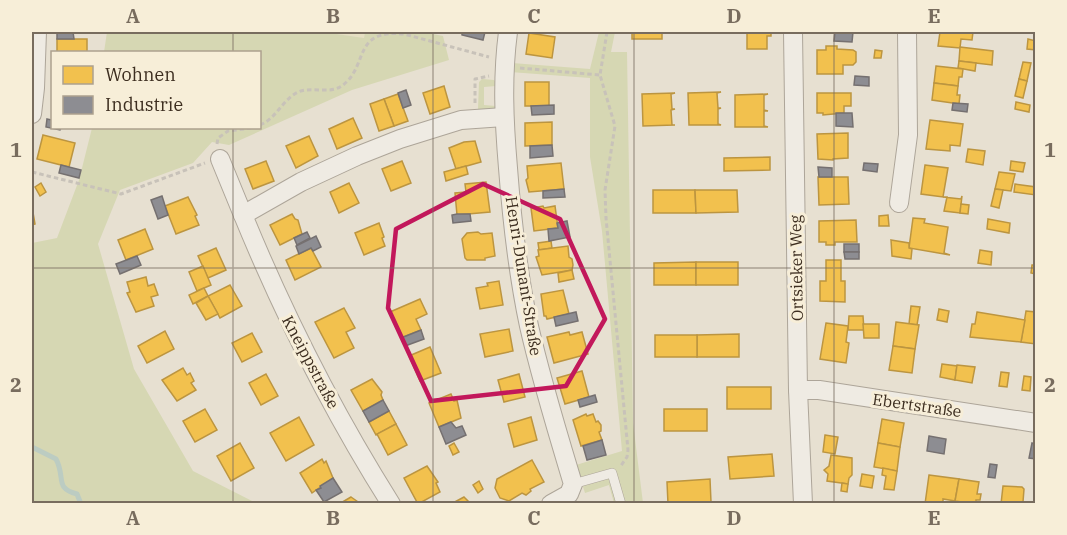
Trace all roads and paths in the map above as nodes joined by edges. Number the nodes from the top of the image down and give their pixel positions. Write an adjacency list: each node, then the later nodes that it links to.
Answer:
1 (37, 32): 8 (street)
2 (508, 32): 6 (street, Henri-Dunant-Straße)
3 (607, 32): 7 (path)
4 (793, 32): 17 (street, Ortsieker Weg)
5 (907, 32): 15 (street)
6 (504, 70): 7 (path); 9 (street, Henri-Dunant-Straße); 10 (path); 11 (path)
7 (600, 75): 19 (path)
8 (32, 114)
9 (504, 117): 10 (street); 20 (street, Henri-Dunant-Straße)
10 (476, 118): 16 (street)
11 (261, 124)
12 (246, 129): 13 (path)
13 (220, 159): 14 (path); 16 (street, Kneippstraße)
14 (32, 172)
15 (899, 203)
16 (243, 216): 21 (street, Kneippstraße)
17 (798, 390): 18 (street, Ebertstraße); 24 (street, Ortsieker Weg)
18 (1035, 423)
19 (612, 473): 20 (lane); 23 (lane)
20 (573, 484): 22 (street)
21 (392, 504)
22 (551, 504)
23 (621, 504)
24 (803, 504)

